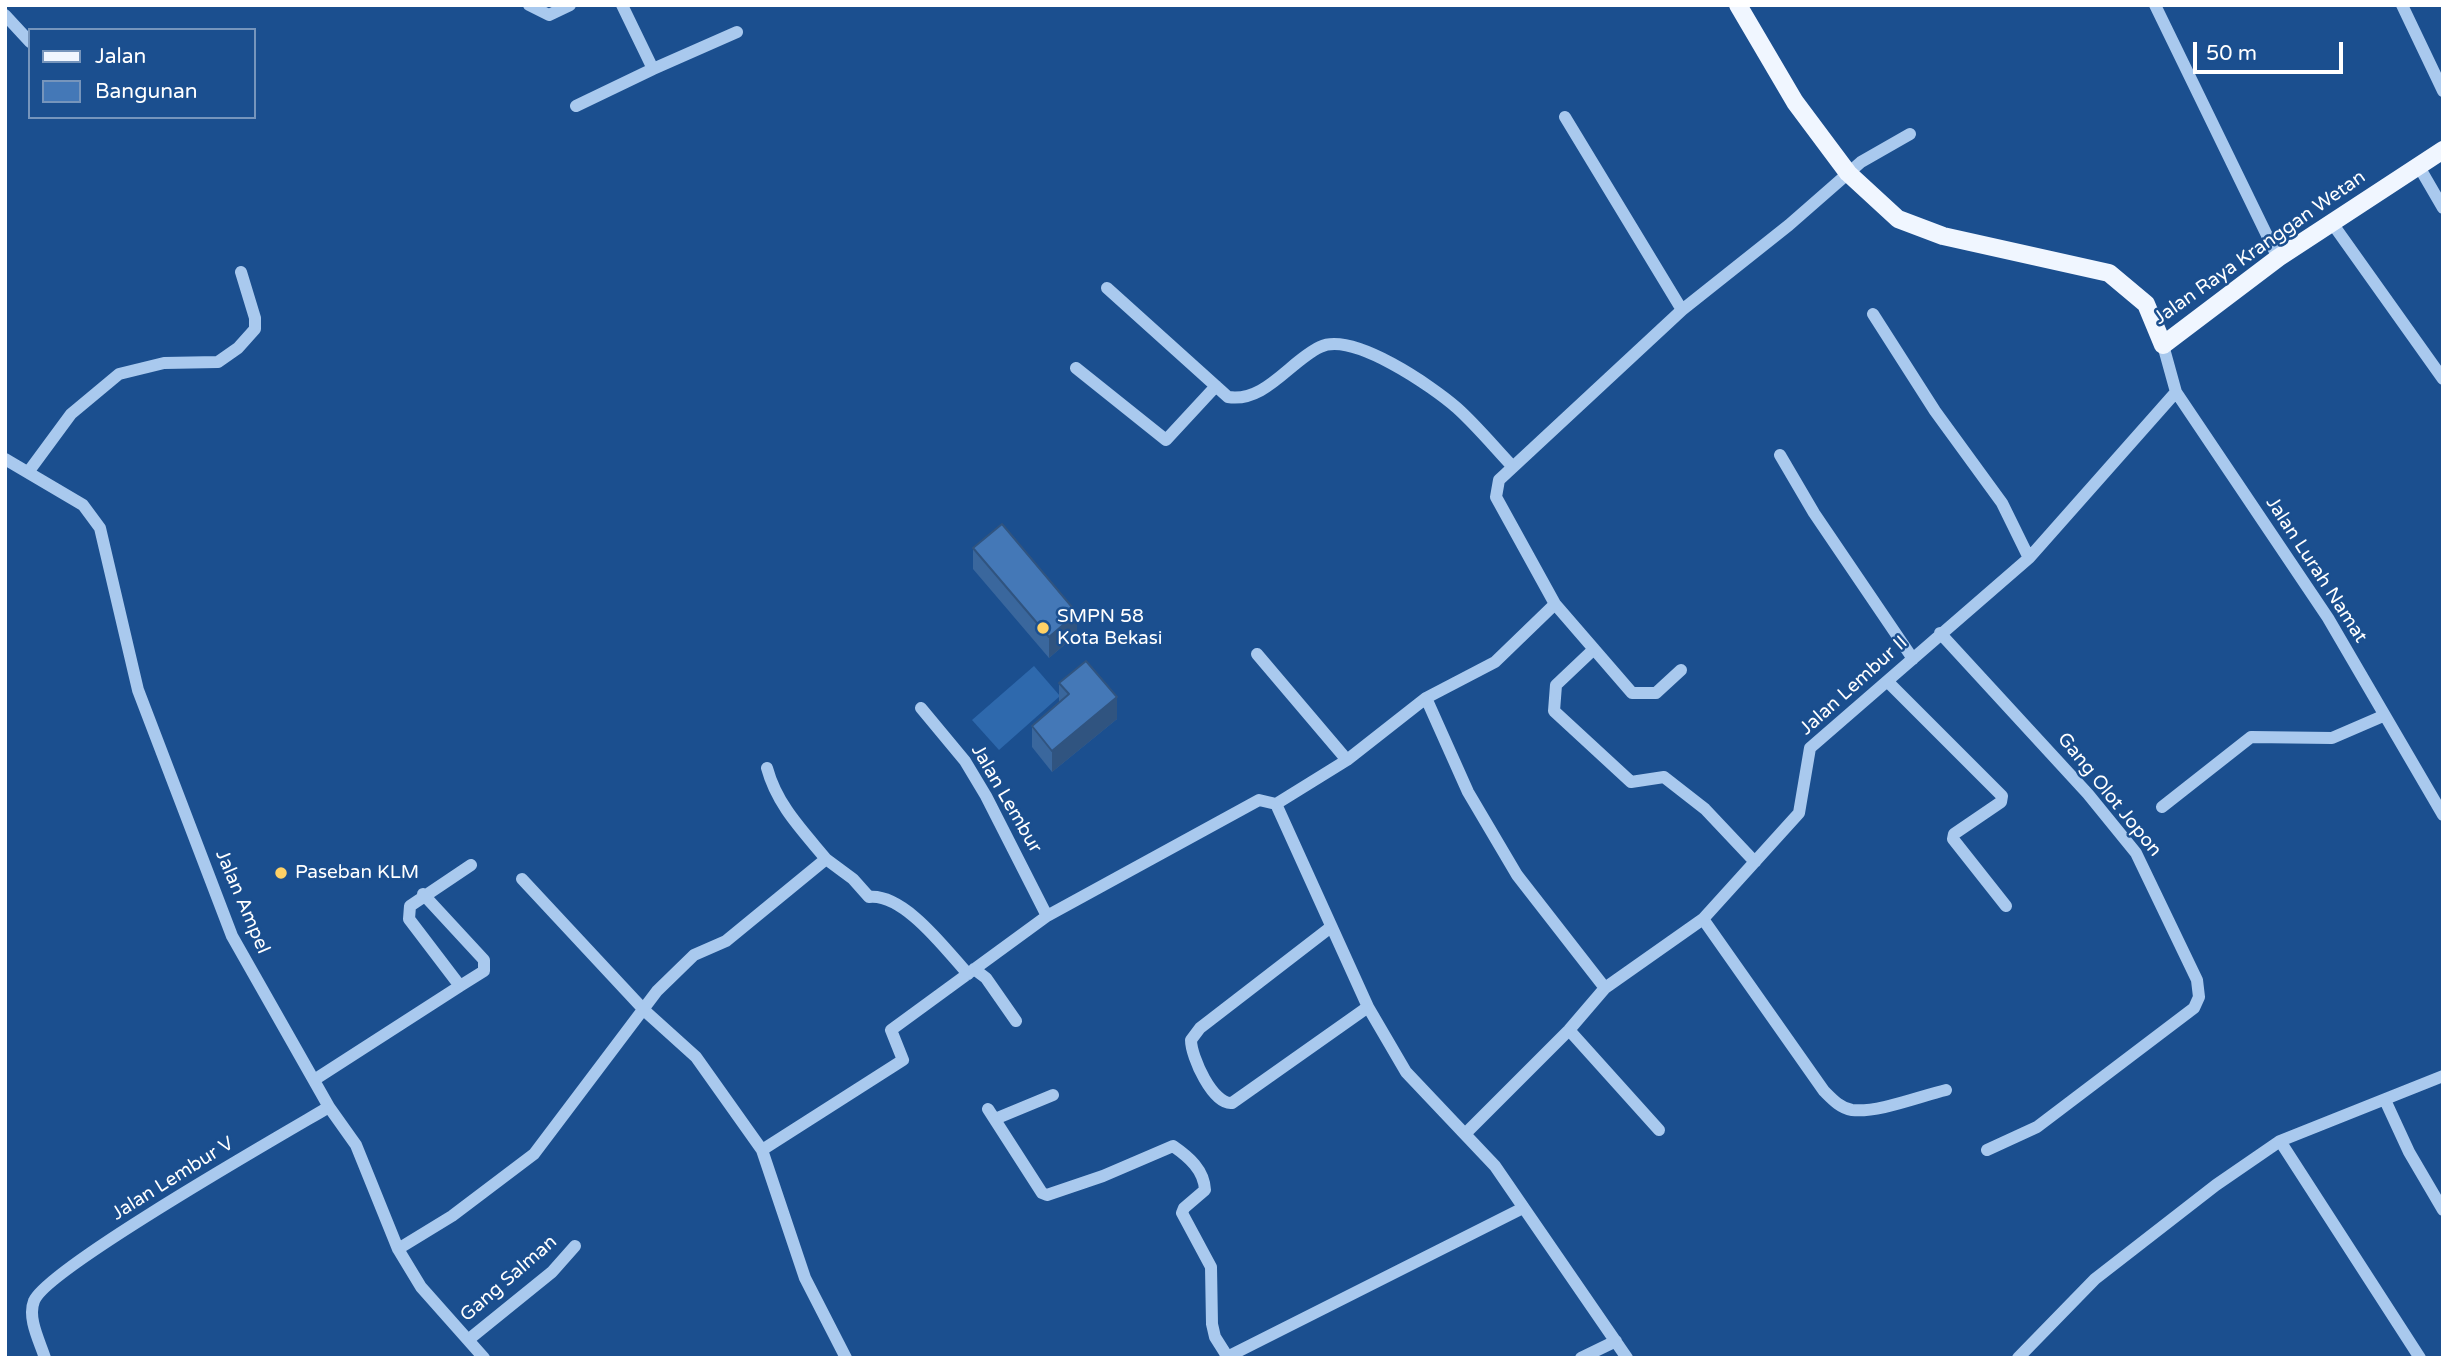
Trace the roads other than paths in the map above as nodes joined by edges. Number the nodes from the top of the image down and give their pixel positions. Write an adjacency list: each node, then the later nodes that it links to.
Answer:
1 (529, 5): 2 (street)
2 (570, 5)
3 (622, 5): 10 (street)
4 (1738, 5): 17 (main road, Jalan Raya Kranggan Wetan)
5 (2155, 5): 20 (street)
6 (2402, 5): 11 (street)
7 (5, 15): 9 (street)
8 (737, 32): 10 (street)
9 (28, 41)
10 (653, 69): 12 (street)
11 (2443, 91)
12 (576, 106)
13 (1565, 117): 23 (street)
14 (1910, 134): 17 (street)
15 (2443, 150): 16 (main road, Jalan Raya Kranggan Wetan)
16 (2418, 164): 18 (street); 19 (main road, Jalan Raya Kranggan Wetan)
17 (1848, 173): 23 (street); 25 (main road, Jalan Raya Kranggan Wetan)
18 (2443, 208)
19 (2332, 223): 20 (main road, Jalan Raya Kranggan Wetan); 27 (street)
20 (2278, 258): 25 (main road, Jalan Raya Kranggan Wetan)
21 (241, 272): 33 (street)
22 (1107, 288): 28 (street)
23 (1682, 310): 32 (street)
24 (1872, 314): 34 (street)
25 (2163, 345): 29 (street, Jalan Lurah Namat)
26 (1076, 368): 28 (street)
27 (2443, 379)
28 (1216, 386): 32 (street)
29 (2176, 392): 34 (street, Jalan Lembur II); 44 (street, Jalan Lurah Namat)
30 (1780, 455): 39 (street)
31 (5, 459): 33 (street, Jalan Ampel)
32 (1513, 467): 35 (street)
33 (29, 471): 67 (street, Jalan Ampel)
34 (2029, 558): 36 (street, Jalan Lembur II)
35 (1555, 604): 37 (street); 42 (street)
36 (1940, 633): 39 (street, Jalan Lembur II); 76 (street, Gang Olot Jopon)
37 (1594, 649): 40 (street); 51 (street)
38 (1257, 654): 45 (street)
39 (1913, 659): 41 (street, Jalan Lembur II)
40 (1681, 670)
41 (1888, 682): 51 (street, Jalan Lembur II); 55 (street)
42 (1426, 698): 45 (street); 61 (street)
43 (921, 708): 56 (street, Jalan Lembur)
44 (2383, 716): 48 (street); 49 (street, Jalan Lurah Namat)
45 (1348, 760): 47 (street)
46 (767, 768): 50 (street)
47 (1276, 803): 56 (street); 58 (street)
48 (2162, 807)
49 (2443, 815)
50 (826, 859): 59 (street); 63 (street)
51 (1755, 862): 57 (street, Jalan Lembur II)
52 (471, 865): 54 (street)
53 (522, 879): 63 (street)
54 (423, 894): 60 (street); 60 (street)
55 (2006, 905)
56 (1047, 916): 59 (street)
57 (1703, 919): 61 (street, Jalan Lembur II); 68 (street)
58 (1331, 927): 62 (street); 62 (street)
59 (971, 971): 64 (street); 75 (street)
60 (460, 986): 67 (street)
61 (1605, 988): 65 (street, Jalan Lembur II)
62 (1368, 1007): 73 (street)
63 (645, 1011): 75 (street); 80 (street)
64 (1016, 1021)
65 (1569, 1030): 72 (street); 73 (street, Jalan Lembur II)
66 (2443, 1076): 70 (street)
67 (314, 1080): 71 (street, Jalan Ampel)
68 (1946, 1090)
69 (1053, 1095): 83 (street)
70 (2385, 1100): 74 (street); 78 (street)
71 (329, 1107): 80 (street, Jalan Ampel); 84 (street, Jalan Lembur V)
72 (1659, 1130)
73 (1465, 1134): 77 (street)
74 (2280, 1142): 89 (street); 90 (street)
75 (762, 1150): 86 (street)
76 (1987, 1150)
77 (1523, 1208): 82 (street); 83 (street)
78 (2443, 1210)
79 (575, 1246): 81 (street, Gang Salman)
80 (398, 1250): 81 (street, Jalan Ampel)
81 (468, 1340): 85 (street, Jalan Ampel)
82 (1616, 1341): 87 (street); 88 (street)
83 (1226, 1357)
84 (46, 1358)
85 (484, 1358)
86 (846, 1358)
87 (1581, 1358)
88 (1628, 1358)
89 (2018, 1358)
90 (2420, 1358)

